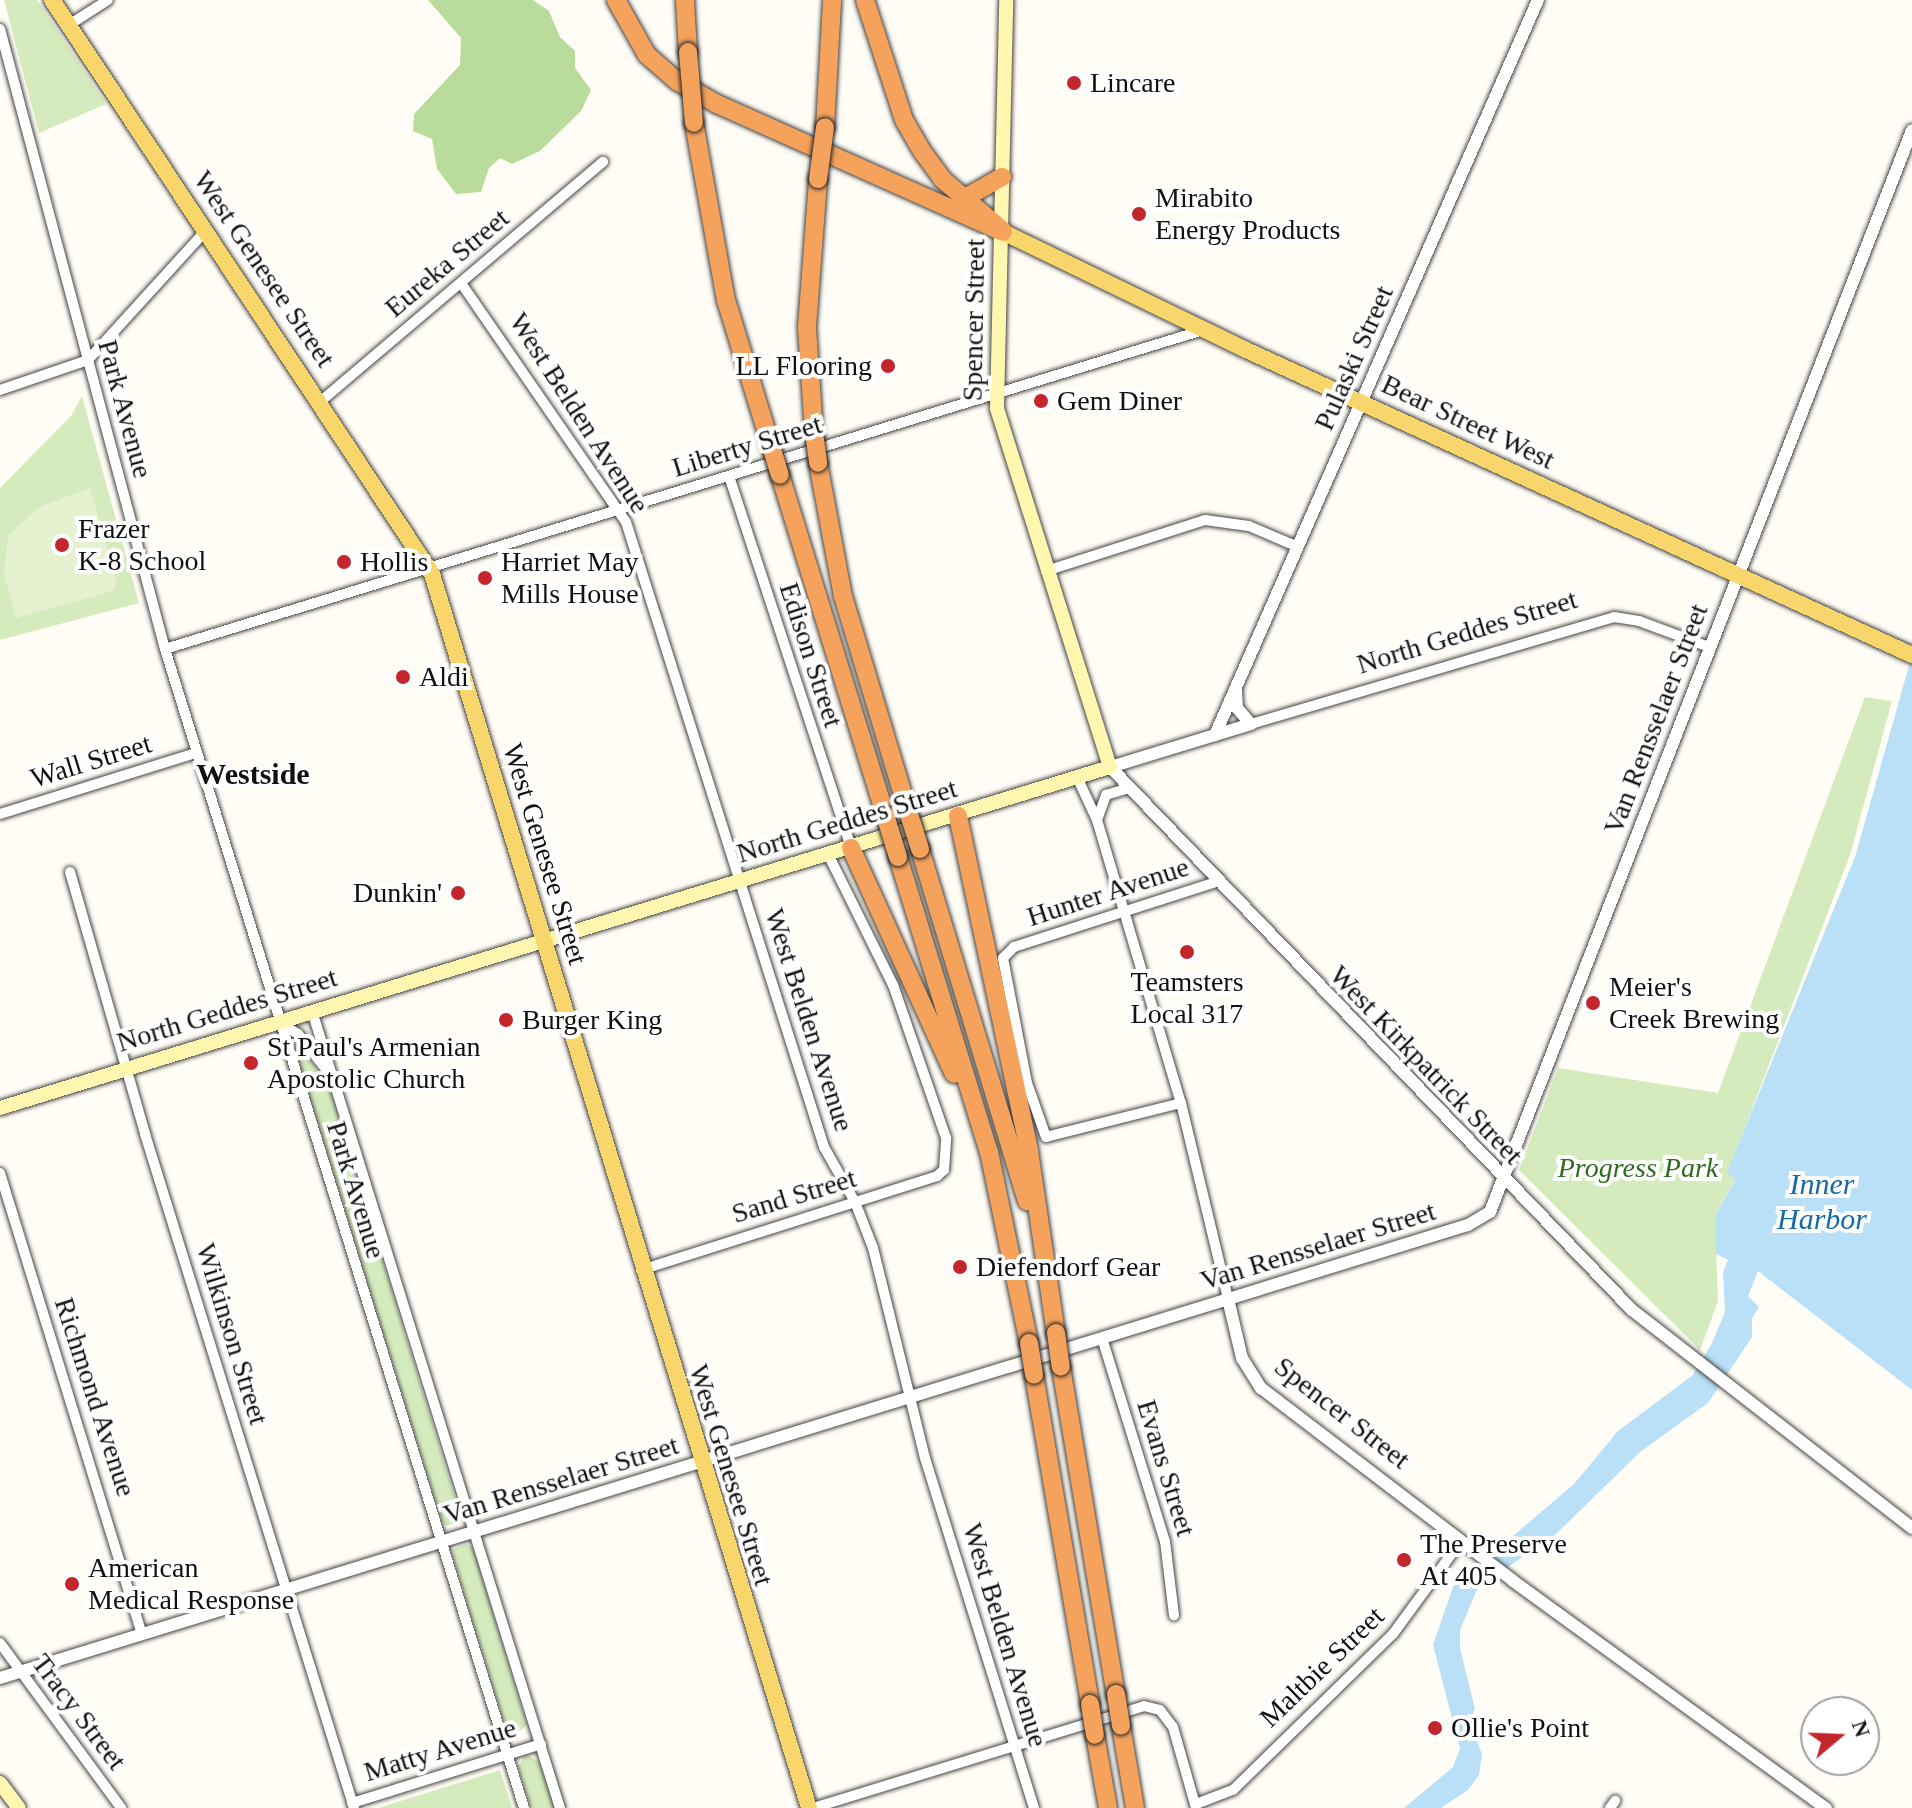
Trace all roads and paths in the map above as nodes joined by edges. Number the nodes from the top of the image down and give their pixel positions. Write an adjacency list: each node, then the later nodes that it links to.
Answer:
1 (52, 0): 9 (main road, West Genesee Street)
2 (108, 0): 9 (street)
3 (616, 0): 16 (highway)
4 (685, 0): 58 (highway, bridge)
5 (832, 0): 60 (highway, bridge)
6 (865, 0): 14 (highway)
7 (1006, 0): 13 (main road, Spencer Street)
8 (1538, 0): 23 (street, Pulaski Street)
9 (69, 25): 15 (main road, West Genesee Street)
10 (0, 29): 19 (street, Park Avenue)
11 (1912, 130): 29 (street, Van Rensselaer Street)
12 (603, 162): 17 (street, Eureka Street)
13 (1002, 177): 14 (highway); 16 (main road, Spencer Street)
14 (963, 199): 16 (highway)
15 (207, 229): 19 (street); 22 (main road, West Genesee Street)
16 (1003, 232): 18 (main road, Bear Street West); 21 (main road, Spencer Street)
17 (461, 283): 22 (street, Eureka Street); 25 (street, West Belden Avenue)
18 (1204, 329): 21 (street, Liberty Street); 23 (main road, Bear Street West)
19 (88, 360): 20 (street); 31 (street, Park Avenue)
20 (0, 390)
21 (995, 393): 24 (street, Liberty Street); 28 (main road, Spencer Street)
22 (321, 401): 27 (main road, West Genesee Street)
23 (1362, 401): 26 (street, Pulaski Street); 29 (main road, Bear Street West)
24 (729, 476): 25 (street, Liberty Street); 43 (street, Edison Street)
25 (619, 511): 27 (street, Liberty Street); 46 (street, West Belden Avenue)
26 (1298, 547): 28 (street); 33 (street, Pulaski Street)
27 (430, 568): 31 (street, Liberty Street); 49 (main road, West Genesee Street)
28 (1046, 571): 37 (main road, Spencer Street)
29 (1736, 576): 30 (street, Van Rensselaer Street); 32 (main road, Bear Street West)
30 (1709, 647): 34 (street, North Geddes Street); 57 (street, Van Rensselaer Street)
31 (165, 649): 36 (street, Park Avenue)
32 (1912, 655)
33 (1236, 690): 34 (street); 35 (street, Pulaski Street)
34 (1251, 724): 35 (street, North Geddes Street)
35 (1215, 735): 37 (street, North Geddes Street)
36 (196, 753): 40 (street, Wall Street); 51 (street, Park Avenue)
37 (1110, 767): 38 (main road, North Geddes Street); 39 (street, West Kirkpatrick Street)
38 (1077, 777): 41 (main road, North Geddes Street); 42 (street, Spencer Street)
39 (1129, 788): 42 (street); 47 (street, West Kirkpatrick Street)
40 (0, 814)
41 (958, 816): 43 (main road, North Geddes Street); 60 (highway)
42 (1097, 820): 48 (street, Spencer Street)
43 (851, 848): 44 (main road, North Geddes Street); 58 (highway)
44 (828, 854): 46 (main road, North Geddes Street); 59 (street, Sand Street)
45 (70, 872): 52 (street, Wilkinson Street)
46 (738, 881): 49 (main road, North Geddes Street); 59 (street, West Belden Avenue)
47 (1217, 882): 48 (street, Hunter Avenue); 57 (street, West Kirkpatrick Street)
48 (1123, 914): 54 (street, Spencer Street); 54 (street, Hunter Avenue)
49 (543, 940): 50 (main road, North Geddes Street); 61 (main road, West Genesee Street)
50 (312, 1011): 51 (main road, North Geddes Street); 53 (street, Park Avenue)
51 (278, 1022): 52 (main road, North Geddes Street); 53 (street); 69 (street, Park Avenue)
52 (127, 1069): 55 (main road, North Geddes Street); 70 (street, Wilkinson Street)
53 (334, 1079): 67 (street, Park Avenue)
54 (1181, 1103): 62 (street, Spencer Street)
55 (0, 1108)
56 (0, 1173): 72 (street, Richmond Avenue)
57 (1503, 1180): 62 (street, Van Rensselaer Street); 66 (street, West Kirkpatrick Street)
58 (997, 1188): 76 (highway, bridge)
59 (855, 1202): 61 (street, Sand Street); 64 (street, West Belden Avenue)
60 (1044, 1266): 91 (highway, bridge)
61 (641, 1270): 65 (main road, West Genesee Street)
62 (1228, 1299): 63 (street, Van Rensselaer Street); 68 (street, Spencer Street)
63 (1102, 1338): 64 (street, Van Rensselaer Street); 71 (street, Evans Street)
64 (911, 1397): 65 (street, Van Rensselaer Street); 78 (street, West Belden Avenue)
65 (700, 1462): 67 (street, Van Rensselaer Street); 87 (main road, West Genesee Street)
66 (1912, 1528)
67 (474, 1531): 69 (street, Van Rensselaer Street); 77 (street, Park Avenue)
68 (1461, 1541): 82 (street, Maltbie Street); 92 (street, Spencer Street)
69 (441, 1542): 70 (street, Van Rensselaer Street); 79 (street, Park Avenue)
70 (286, 1590): 72 (street, Van Rensselaer Street); 81 (street, Wilkinson Street)
71 (1174, 1615)
72 (142, 1635): 74 (street, Van Rensselaer Street)
73 (0, 1643): 74 (street, Tracy Street)
74 (20, 1672): 75 (street, Van Rensselaer Street); 84 (street, Tracy Street)
75 (0, 1678)
76 (1095, 1735): 89 (highway); 90 (highway)
77 (541, 1744): 79 (street, Matty Avenue); 86 (street, Park Avenue)
78 (1014, 1745): 82 (street); 87 (street); 88 (street, West Belden Avenue)
79 (507, 1755): 81 (street, Matty Avenue); 85 (street, Park Avenue)
80 (0, 1783): 83 (main road)
81 (353, 1805)
82 (1196, 1806)
83 (19, 1808)
84 (121, 1808)
85 (524, 1808)
86 (560, 1808)
87 (811, 1808)
88 (1034, 1808)
89 (1101, 1808)
90 (1108, 1808)
91 (1135, 1808)
92 (1826, 1808)

